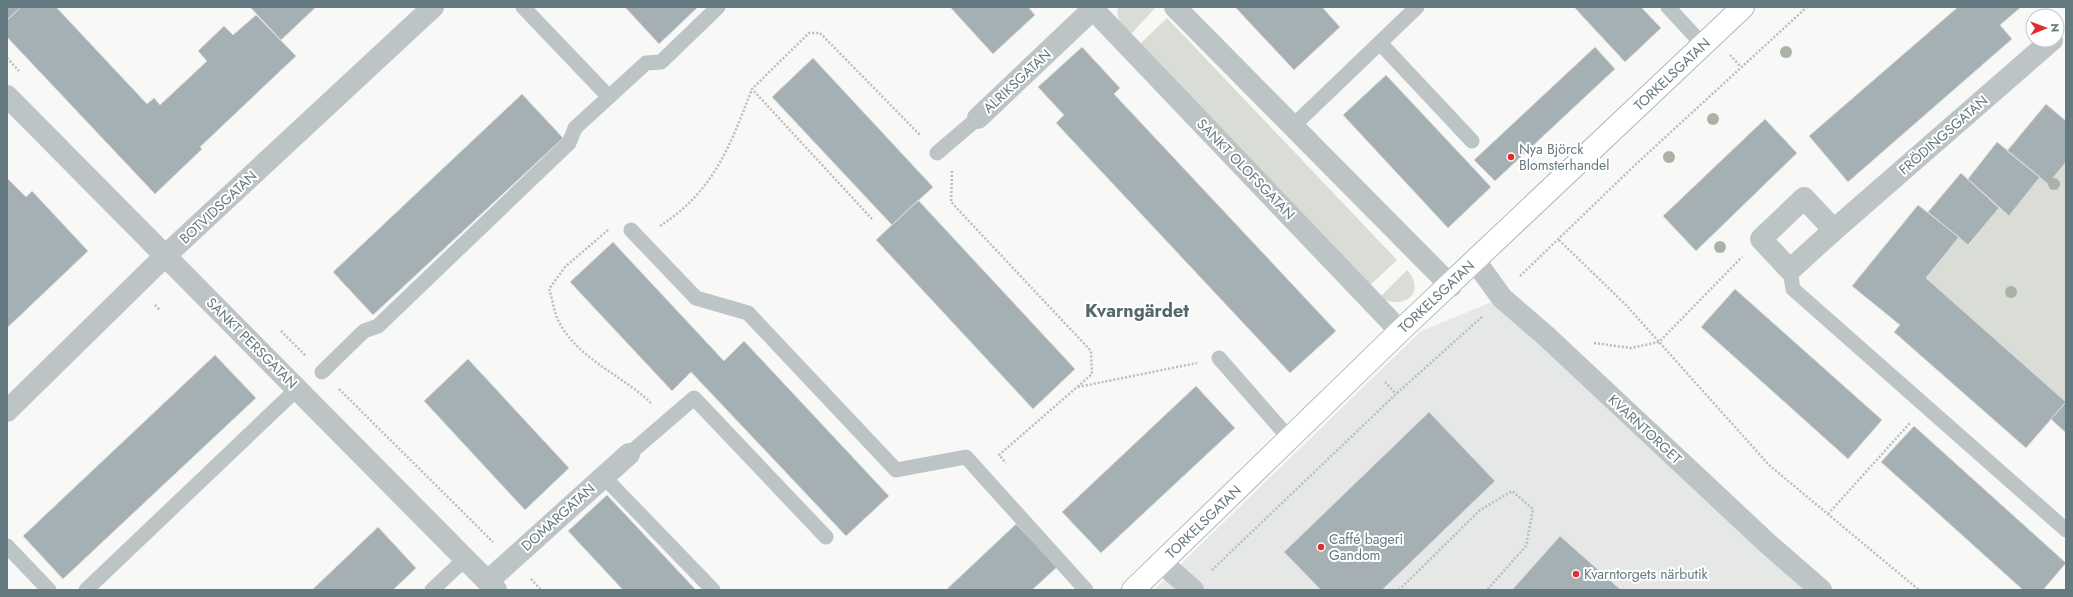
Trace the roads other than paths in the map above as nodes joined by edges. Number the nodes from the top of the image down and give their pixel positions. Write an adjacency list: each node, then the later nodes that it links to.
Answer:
1 (433, 7): 20 (street, BOTVIDSGATAN)
2 (523, 7): 13 (lane)
3 (718, 7): 13 (lane)
4 (1175, 7): 15 (street)
5 (1417, 7): 9 (lane)
6 (1668, 7): 10 (lane)
7 (1743, 7): 10 (street, TORKELSGATAN)
8 (1093, 8): 14 (street, ALRIKSGATAN); 24 (street, SANKT OLOFSGATAN)
9 (1380, 43): 15 (lane); 16 (lane)
10 (1704, 46): 21 (street, TORKELSGATAN)
11 (2043, 48): 18 (street, FRÖDINGSGATAN)
12 (7, 96): 20 (street, SANKT PERSGATAN)
13 (609, 97): 26 (lane)
14 (978, 118): 17 (lane, ALRIKSGATAN)
15 (1292, 127): 23 (street)
16 (1472, 141)
17 (937, 153)
18 (1834, 230): 22 (street, FRÖDINGSGATAN); 22 (street)
19 (635, 234): 42 (lane)
20 (166, 256): 27 (street, SANKT PERSGATAN); 28 (street, BOTVIDSGATAN)
21 (1476, 262): 23 (street, TORKELSGATAN); 45 (street, KVARNTORGET)
22 (1790, 270): 32 (lane)
23 (1451, 286): 24 (street, TORKELSGATAN)
24 (1400, 331): 29 (street, TORKELSGATAN)
25 (1219, 358): 29 (lane)
26 (322, 372)
27 (298, 389): 35 (street, SANKT PERSGATAN); 39 (lane)
28 (7, 411)
29 (1290, 438): 36 (street, TORKELSGATAN)
30 (629, 454): 31 (street, DOMARGATAN); 33 (lane)
31 (603, 476): 37 (street, DOMARGATAN); 41 (lane)
32 (2066, 530)
33 (826, 537)
34 (7, 546): 38 (lane)
35 (465, 559): 37 (street, SANKT PERSGATAN); 40 (lane)
36 (1161, 562): 43 (street, TORKELSGATAN); 44 (street)
37 (492, 586)
38 (49, 590)
39 (86, 590)
40 (432, 590)
41 (713, 590)
42 (1086, 590)
43 (1133, 590)
44 (1193, 590)
45 (1821, 590)

